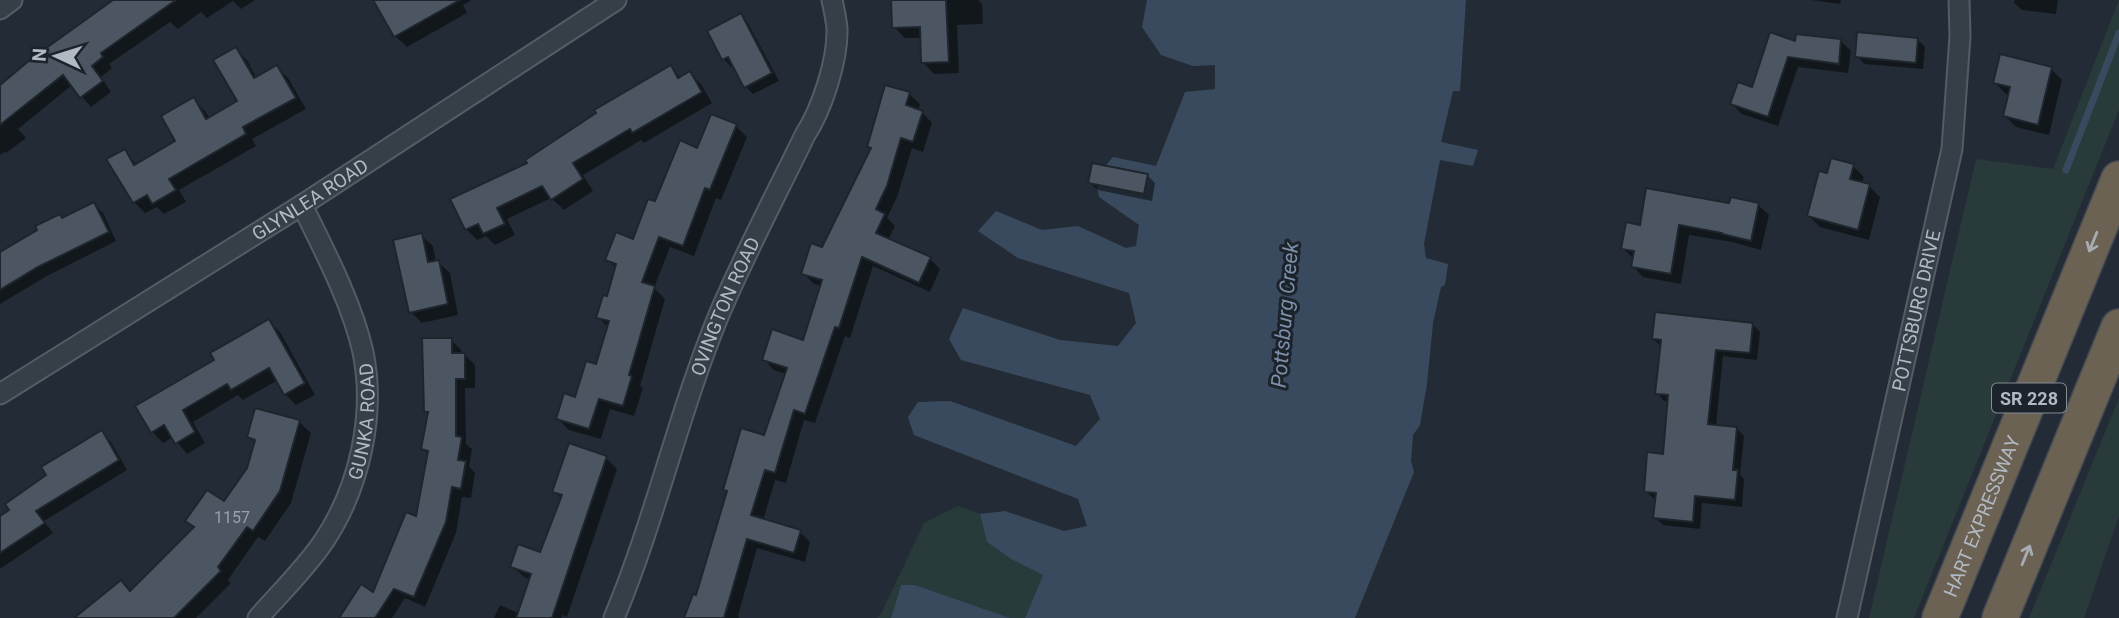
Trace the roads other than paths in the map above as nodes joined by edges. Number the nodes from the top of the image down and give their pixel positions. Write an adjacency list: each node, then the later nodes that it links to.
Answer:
1 (12, 0): 5 (street)
2 (616, 0): 7 (street, GLYNLEA ROAD)
3 (832, 0): 11 (street, OVINGTON ROAD)
4 (1959, 0): 12 (street, POTTSBURG DRIVE)
5 (0, 9)
6 (2119, 179): 13 (highway, HART EXPRESSWAY / SR 228, one-way to 13)
7 (302, 205): 9 (street, GLYNLEA ROAD); 10 (street, GUNKA ROAD)
8 (2119, 327): 14 (highway, SR 228, one-way to 8)
9 (0, 394)
10 (258, 618)
11 (614, 618)
12 (1847, 618)
13 (1940, 618)
14 (2000, 618)

